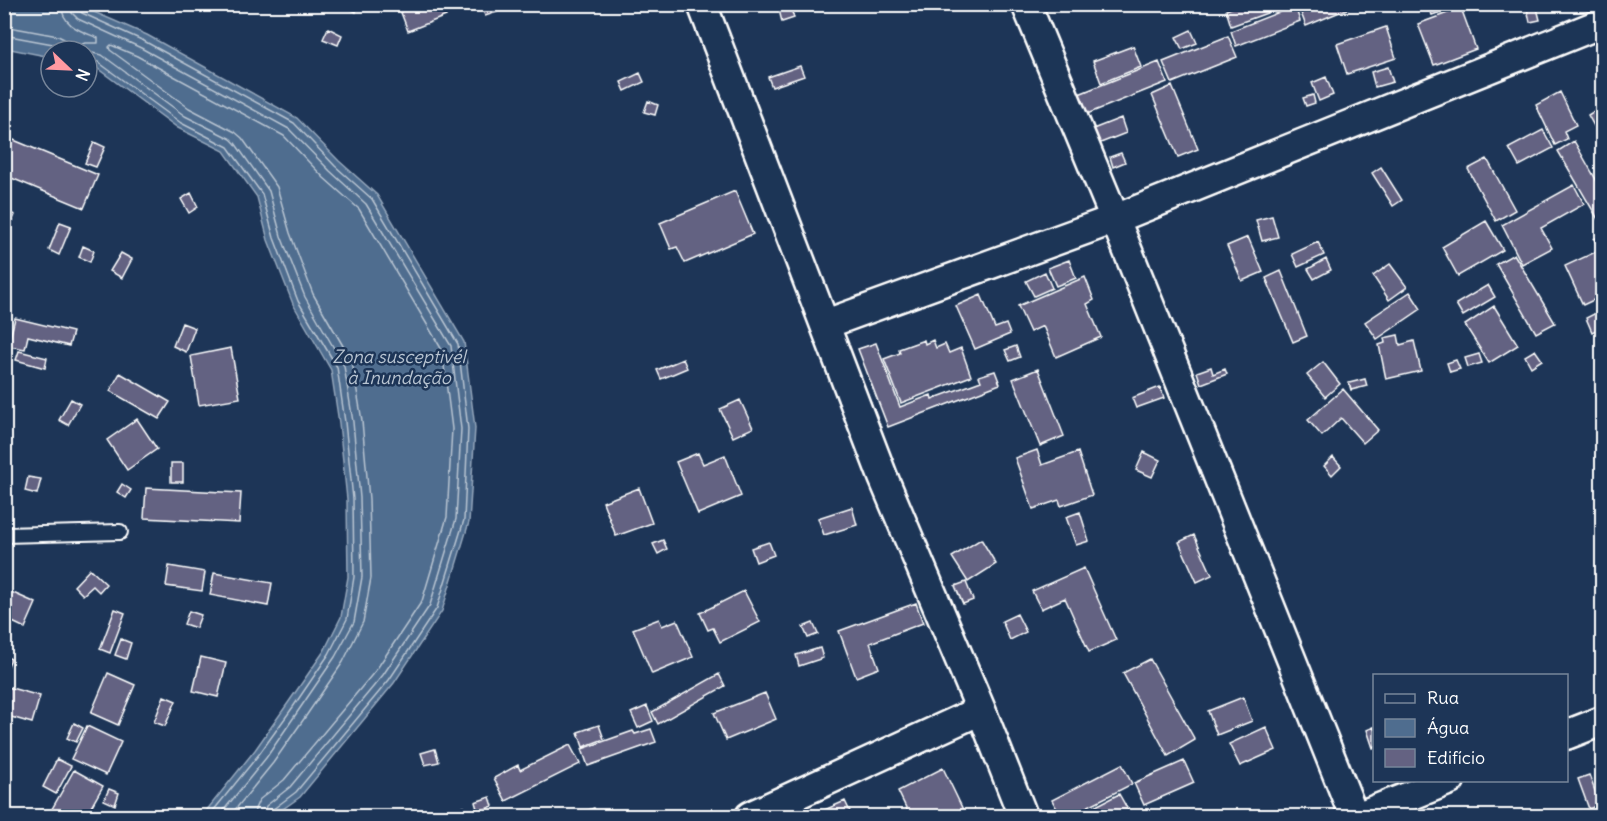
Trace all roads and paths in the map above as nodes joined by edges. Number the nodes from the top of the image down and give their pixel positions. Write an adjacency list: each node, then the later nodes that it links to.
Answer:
1 (702, 4): 5 (street)
2 (1026, 4): 4 (street)
3 (1602, 23): 4 (street)
4 (1115, 219): 5 (street); 14 (street)
5 (826, 324): 8 (street)
6 (120, 532): 7 (lane)
7 (4, 534)
8 (981, 710): 12 (street); 13 (street)
9 (1602, 721): 10 (street)
10 (1568, 734)
11 (1445, 782): 14 (street)
12 (750, 816)
13 (1023, 816)
14 (1357, 816)

